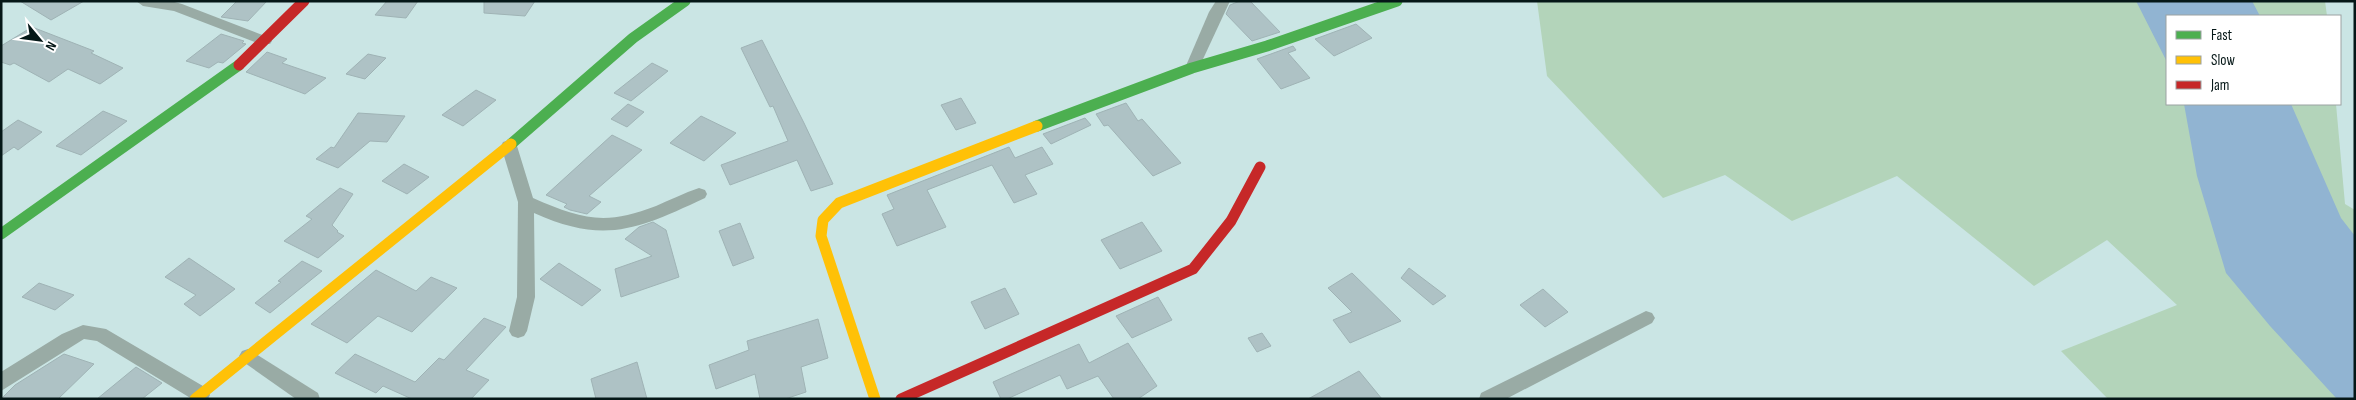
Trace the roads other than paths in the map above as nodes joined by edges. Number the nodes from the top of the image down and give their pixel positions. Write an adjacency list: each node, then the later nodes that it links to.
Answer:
1 (143, 1): 6 (street)
2 (304, 1): 7 (street)
3 (685, 1): 9 (street)
4 (1223, 1): 8 (street)
5 (1397, 1): 8 (street)
6 (183, 4): 7 (street)
7 (266, 41): 13 (street)
8 (1192, 68): 19 (street)
9 (509, 146): 12 (street); 16 (street)
10 (1260, 166): 21 (street)
11 (699, 194): 12 (street)
12 (526, 202): 15 (street)
13 (1, 234)
14 (1646, 318): 22 (street)
15 (518, 332)
16 (248, 356): 18 (street); 20 (street)
17 (1, 383): 18 (street)
18 (198, 397)
19 (870, 397)
20 (311, 399)
21 (902, 399)
22 (1488, 399)

